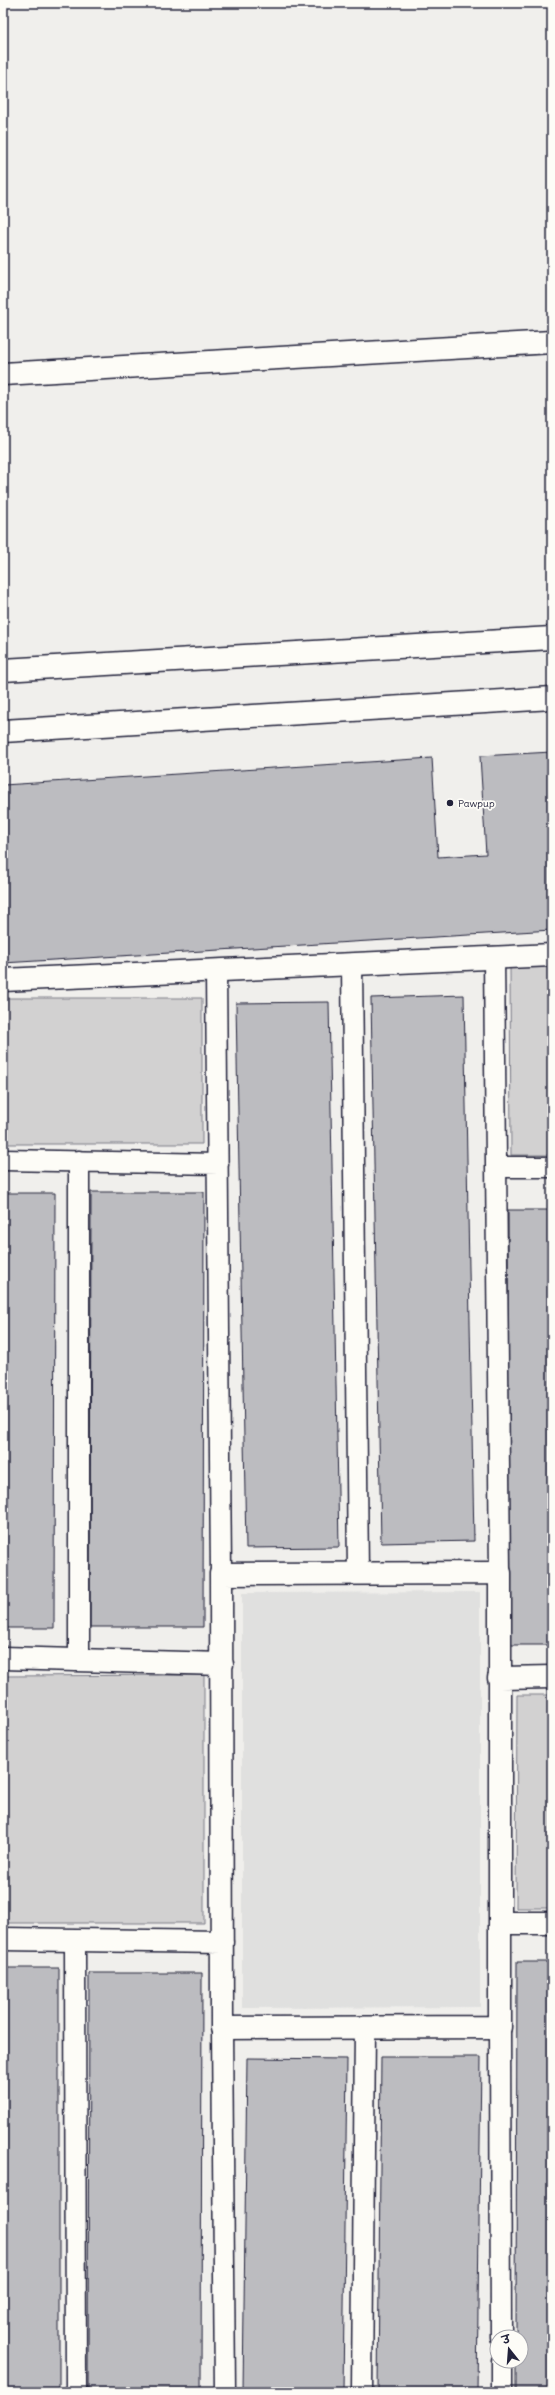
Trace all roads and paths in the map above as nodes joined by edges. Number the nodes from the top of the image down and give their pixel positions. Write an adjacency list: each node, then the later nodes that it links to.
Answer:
1 (552, 342): 2 (street)
2 (3, 374)
3 (552, 638): 4 (street)
4 (3, 670)
5 (552, 698): 6 (street)
6 (3, 731)
7 (552, 954): 8 (street)
8 (494, 957): 9 (street); 15 (lane)
9 (352, 964): 10 (street); 19 (lane)
10 (216, 970): 11 (street); 14 (lane)
11 (3, 980)
12 (3, 1160): 13 (lane)
13 (79, 1161): 14 (lane); 21 (lane)
14 (218, 1164): 18 (lane)
15 (496, 1167): 16 (lane); 17 (lane)
16 (552, 1167)
17 (500, 1573): 19 (street); 23 (street)
18 (221, 1574): 19 (street); 22 (street)
19 (358, 1574)
20 (3, 1658): 21 (street)
21 (79, 1660): 22 (street)
22 (222, 1664): 29 (street)
23 (499, 1678): 24 (street); 25 (street)
24 (552, 1678)
25 (500, 1923): 26 (street); 31 (street)
26 (552, 1923)
27 (3, 1939): 28 (street)
28 (75, 1940): 29 (street); 35 (lane)
29 (222, 1942): 32 (street)
30 (365, 2027): 31 (street); 32 (street); 37 (lane)
31 (500, 2027): 33 (lane)
32 (222, 2028): 36 (lane)
33 (502, 2329)
34 (502, 2369): 38 (lane)
35 (76, 2392)
36 (225, 2392)
37 (362, 2392)
38 (502, 2392)

